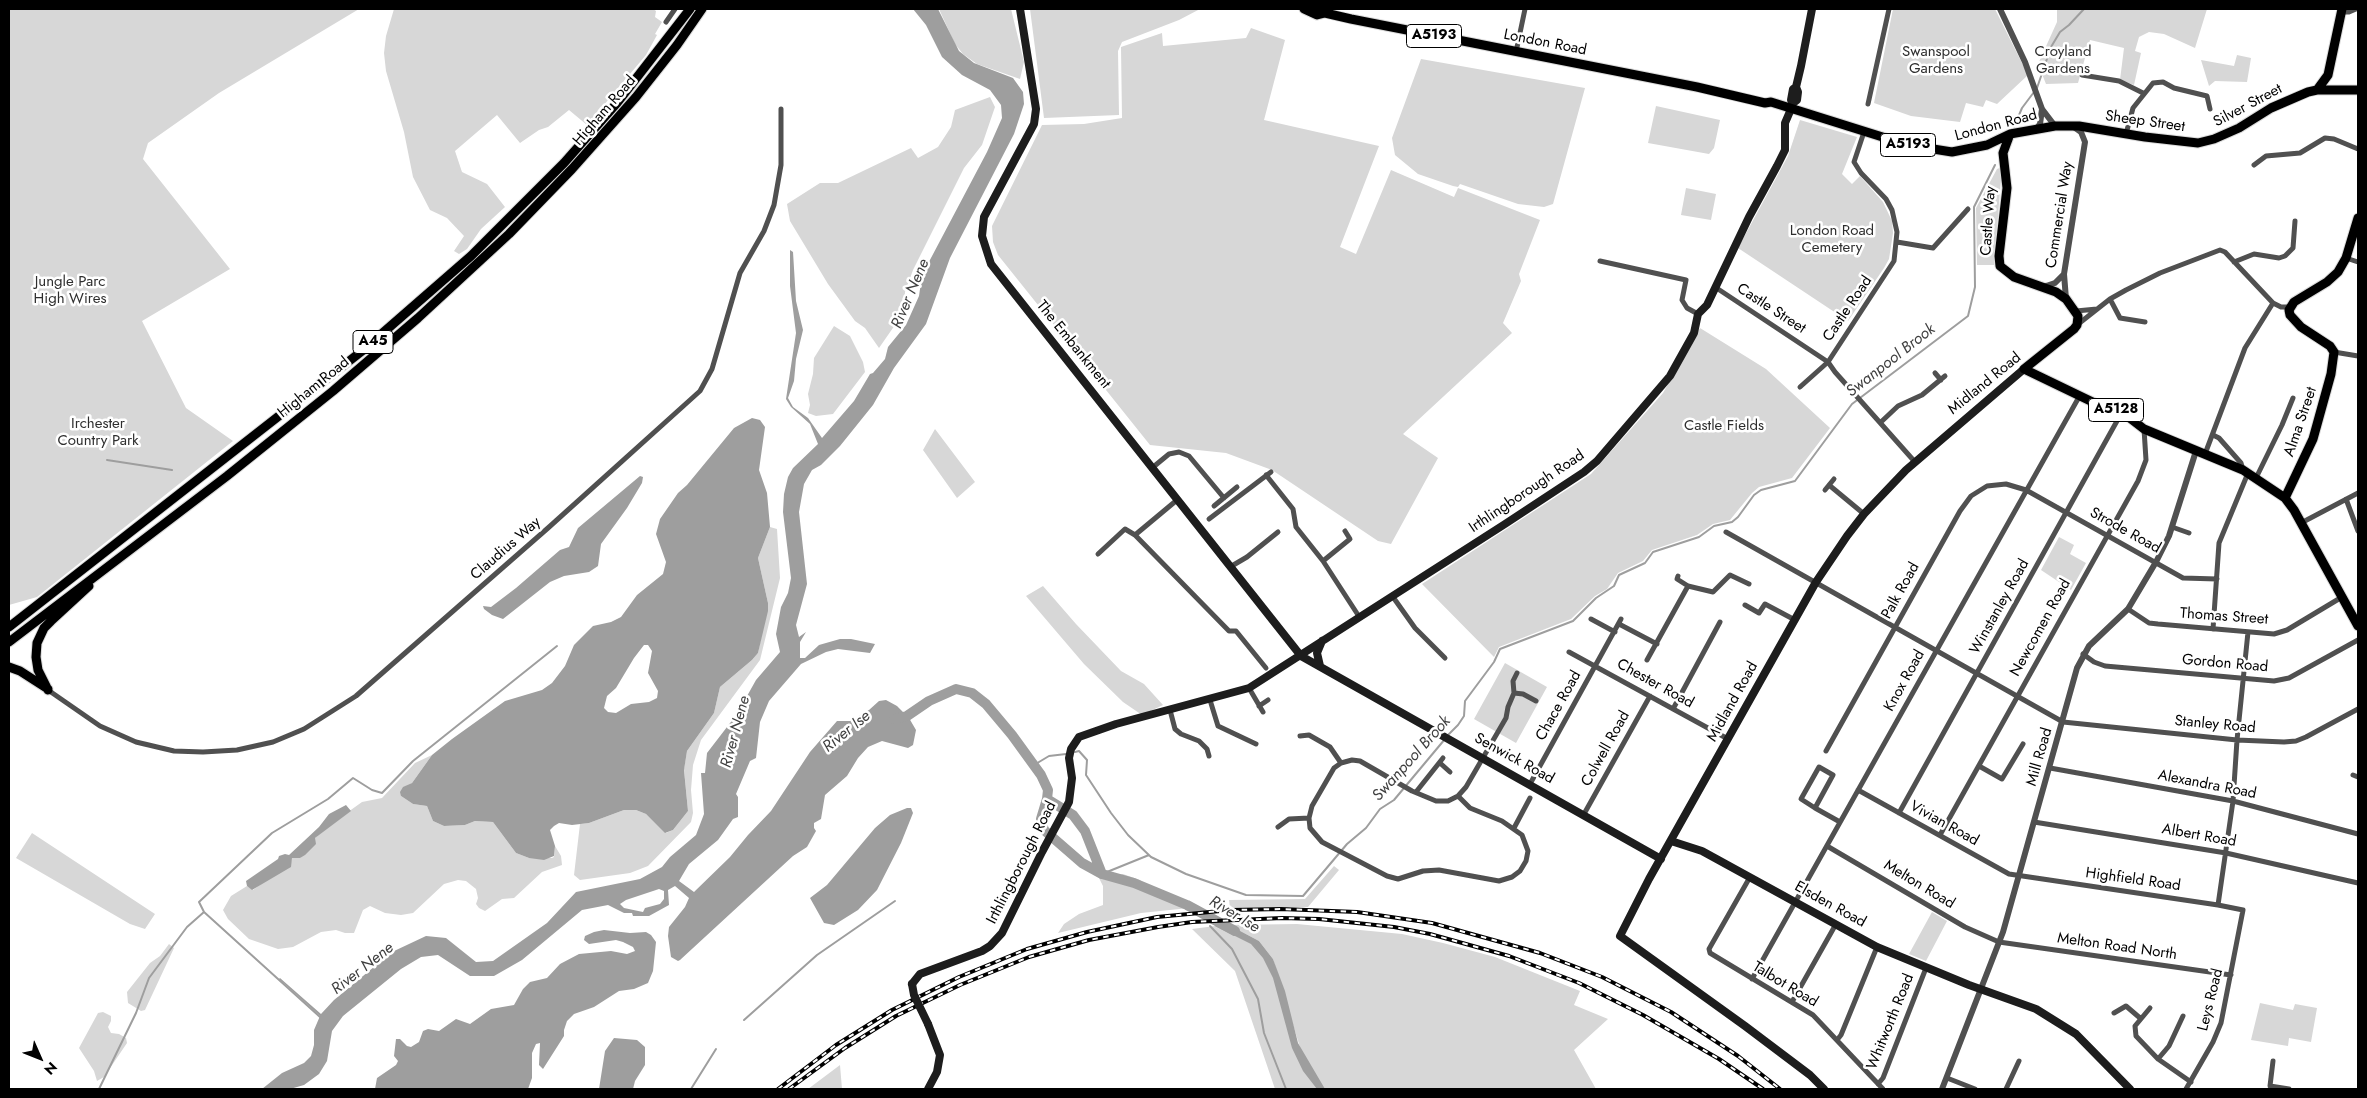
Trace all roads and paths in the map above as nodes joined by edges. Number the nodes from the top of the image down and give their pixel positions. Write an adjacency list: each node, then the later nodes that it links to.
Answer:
1 (675, 9): 13 (street)
2 (690, 9): 116 (main road, Higham Road / A45)
3 (702, 9): 98 (main road, Higham Road / A45)
4 (1020, 9): 72 (main road, The Embankment)
5 (1304, 9): 12 (main road, London Road)
6 (1525, 9): 14 (street)
7 (1812, 9): 22 (main road, Irthlingborough Road)
8 (1889, 9): 21 (street)
9 (2000, 9): 24 (street)
10 (2356, 9): 11 (street)
11 (2341, 10): 16 (main road)
12 (1322, 11): 14 (main road, London Road / A5193)
13 (666, 22)
14 (1516, 52): 22 (main road, London Road / A5193)
15 (2082, 74): 20 (street)
16 (2328, 75): 17 (main road); 18 (main road)
17 (2317, 90): 18 (main road, Silver Street); 32 (main road, Silver Street)
18 (2338, 90): 19 (main road, Silver Street)
19 (2356, 90)
20 (2143, 93): 25 (street); 31 (street)
21 (1868, 104)
22 (1789, 108): 29 (main road, London Road / A5193); 46 (main road, Irthlingborough Road)
23 (781, 109): 139 (street, Claudius Way)
24 (2042, 109): 26 (street); 28 (street)
25 (2210, 109)
26 (2055, 126): 27 (main road, London Road / A5193); 28 (main road, London Road / A5193)
27 (2072, 126): 31 (main road, Sheep Street / A5193); 45 (street, Commercial Way)
28 (2037, 128): 30 (main road, London Road / A5193)
29 (1864, 132): 33 (main road, London Road / A5193); 40 (street, Castle Road)
30 (2010, 134): 33 (main road, London Road / A5193); 35 (main road, Castle Way)
31 (2126, 134): 32 (main road, Sheep Street / A5193)
32 (2214, 139)
33 (1987, 145): 35 (main road)
34 (2358, 149): 36 (street)
35 (2003, 153): 47 (main road, Castle Way)
36 (2254, 165)
37 (1968, 209): 40 (street)
38 (2358, 218): 41 (main road)
39 (2295, 221): 43 (street)
40 (1897, 242): 59 (street, Castle Road)
41 (2346, 258): 44 (street); 51 (main road)
42 (1600, 261): 54 (street)
43 (2234, 262): 49 (street, Midland Road); 50 (street)
44 (2358, 262)
45 (2064, 274): 47 (street); 48 (street, Commercial Way)
46 (1715, 287): 54 (main road, Irthlingborough Road); 59 (street, Castle Street)
47 (2042, 288): 48 (main road, Castle Way)
48 (2066, 299): 53 (main road)
49 (2110, 299): 52 (street, Midland Road); 55 (street)
50 (2273, 303): 51 (street); 68 (street)
51 (2290, 307): 57 (main road)
52 (2097, 308): 53 (street, Midland Road); 56 (street, Midland Road)
53 (2076, 311): 56 (main road)
54 (1698, 314): 107 (main road, Irthlingborough Road)
55 (2145, 322)
56 (2077, 325): 60 (main road, Midland Road)
57 (2334, 352): 58 (street); 81 (main road, Alma Street)
58 (2358, 356)
59 (1828, 362): 62 (street, Castle Road); 66 (street, Castle Street)
60 (2024, 369): 63 (main road, A5128); 71 (main road, Midland Road)
61 (1935, 373): 66 (street)
62 (1800, 386)
63 (2079, 397): 65 (main road, A5128); 78 (street, Knox Road)
64 (2293, 398): 73 (street)
65 (2122, 412): 67 (main road, A5128); 85 (street, Winstanley Road)
66 (1881, 422): 71 (street, Castle Street)
67 (2144, 429): 69 (main road, A5128); 96 (street, Newcomen Road)
68 (2213, 436): 70 (street); 73 (street)
69 (2196, 451): 70 (main road, A5128); 89 (street, Mill Road)
70 (2206, 454): 73 (main road, A5128)
71 (1915, 462): 86 (main road, Midland Road)
72 (1152, 468): 80 (street); 83 (main road, The Embankment)
73 (2249, 474): 81 (main road, A5128); 103 (street)
74 (1834, 479): 75 (street)
75 (1829, 484): 77 (street); 86 (street)
76 (1237, 488): 80 (street)
77 (1825, 490)
78 (2026, 490): 85 (street, Strode Road); 117 (street, Palk Road); 125 (street, Knox Road)
79 (2358, 493): 82 (street)
80 (1224, 498): 84 (street)
81 (2285, 498): 88 (main road, A5128)
82 (2346, 499): 88 (street); 91 (street)
83 (1177, 500): 95 (street); 101 (main road, The Embankment)
84 (1214, 506)
85 (2067, 513): 96 (street, Strode Road); 136 (street, Winstanley Road)
86 (1864, 514): 104 (main road, Midland Road)
87 (1209, 519): 99 (street)
88 (2301, 523): 108 (main road, A5128)
89 (2172, 527): 94 (street); 100 (street, Mill Road)
90 (1345, 531): 99 (street)
91 (2358, 531)
92 (1278, 532): 101 (street)
93 (1726, 532): 104 (street)
94 (2189, 533)
95 (1135, 535): 97 (street); 134 (street)
96 (2107, 536): 100 (street, Strode Road); 142 (street, Newcomen Road)
97 (1098, 554)
98 (122, 555): 123 (main road, Higham Road / A45); 139 (main road)
99 (1323, 561): 111 (street)
100 (2156, 562): 103 (street, Strode Road); 110 (street, Mill Road)
101 (1230, 567): 128 (main road, The Embankment)
102 (1678, 576): 106 (street)
103 (2217, 579): 118 (street)
104 (1816, 582): 113 (main road, Midland Road); 117 (street)
105 (1749, 584): 106 (street)
106 (1688, 586): 124 (street)
107 (1393, 597): 111 (main road, Irthlingborough Road); 129 (street)
108 (2342, 597): 115 (main road, A5128); 120 (street, Thomas Street)
109 (1745, 606): 113 (street)
110 (2128, 609): 118 (street, Thomas Street); 127 (street, Mill Road)
111 (1360, 618): 121 (main road, Irthlingborough Road)
112 (1591, 619): 119 (street)
113 (1795, 620): 155 (main road, Midland Road)
114 (1720, 622): 147 (street)
115 (2358, 626)
116 (9, 627)
117 (1896, 627): 125 (street); 159 (street, Palk Road)
118 (2213, 629): 120 (street, Thomas Street)
119 (1614, 632): 124 (street, Chace Road); 132 (street, Chace Road)
120 (2248, 632): 137 (street)
121 (1323, 639): 128 (main road, Irthlingborough Road); 131 (main road)
122 (2358, 640): 137 (street, Gordon Road)
123 (9, 642)
124 (1657, 644): 130 (street)
125 (1937, 650): 136 (street); 167 (street, Knox Road)
126 (1569, 652): 132 (street, Chester Road)
127 (2083, 654): 137 (street, Gordon Road); 151 (street, Mill Road)
128 (1301, 656): 131 (main road, Senwick Road); 138 (main road, Irthlingborough Road)
129 (1445, 658)
130 (1647, 660)
131 (1320, 666): 161 (main road, Senwick Road)
132 (1595, 666): 141 (street, Chester Road); 166 (street, Chace Road)
133 (9, 667): 139 (main road)
134 (1266, 668)
135 (1517, 673): 140 (street)
136 (1977, 674): 142 (street); 173 (street, Winstanley Road)
137 (2244, 678): 156 (street)
138 (1249, 688): 143 (main road, Irthlingborough Road); 146 (street)
139 (48, 690)
140 (1514, 693): 145 (street); 161 (street)
141 (1650, 696): 147 (street, Chester Road); 174 (street, Colwell Road)
142 (2017, 696): 151 (street); 163 (street, Newcomen Road)
143 (1210, 700): 149 (main road, Irthlingborough Road); 157 (street)
144 (1268, 700): 146 (street)
145 (1536, 700)
146 (1259, 706): 150 (street)
147 (1673, 709): 155 (street, Chester Road)
148 (2358, 709): 156 (street, Stanley Road)
149 (1170, 710): 160 (street); 211 (main road, Irthlingborough Road, bridge)
150 (1263, 712)
151 (2063, 722): 156 (street, Stanley Road); 164 (street, Mill Road)
152 (1310, 729): 153 (street)
153 (1308, 735): 154 (street); 162 (street)
154 (1300, 736)
155 (1728, 739): 182 (main road, Midland Road)
156 (2237, 740): 171 (street)
157 (1256, 744)
158 (2023, 744): 163 (street)
159 (1826, 751)
160 (1209, 756)
161 (1482, 758): 166 (main road, Senwick Road); 169 (street)
162 (1341, 763): 168 (street); 175 (street)
163 (1979, 766): 181 (street, Newcomen Road)
164 (2050, 768): 171 (street, Alexandra Road); 177 (street, Mill Road)
165 (1450, 772): 168 (street)
166 (1530, 784): 174 (main road, Senwick Road)
167 (1858, 790): 173 (street, Vivian Road); 176 (street, Knox Road)
168 (1414, 792): 169 (street)
169 (1458, 796): 179 (street)
170 (1530, 798): 179 (street)
171 (2233, 801): 180 (street, Alexandra Road); 184 (street)
172 (1815, 808): 172 (street); 176 (street)
173 (1899, 813): 181 (street, Vivian Road)
174 (1584, 814): 185 (main road, Senwick Road)
175 (1309, 818): 178 (street); 179 (street)
176 (1840, 822): 183 (street, Knox Road)
177 (2034, 822): 184 (street, Albert Road); 186 (street, Mill Road)
178 (1278, 827)
179 (1514, 828)
180 (2358, 834)
181 (1940, 835): 186 (street, Vivian Road)
182 (1671, 841): 185 (main road, Midland Road); 187 (main road, Elsden Road)
183 (1827, 846): 189 (street, Knox Road); 193 (street, Melton Road)
184 (2226, 852): 188 (street, Albert Road); 190 (street)
185 (1661, 859): 212 (main road, Midland Road)
186 (2018, 876): 190 (street, Highfield Road); 193 (street, Mill Road)
187 (1750, 877): 189 (main road, Elsden Road); 197 (street, Talbot Road)
188 (2358, 883)
189 (1796, 902): 192 (main road, Elsden Road); 197 (street, Knox Road)
190 (2218, 904): 191 (street, Highfield Road)
191 (2243, 910): 196 (street, Leys Road)
192 (1836, 924): 194 (main road, Elsden Road); 199 (street)
193 (1999, 942): 196 (street, Melton Road North); 198 (street, Mill Road)
194 (1877, 947): 195 (main road, Elsden Road); 204 (street)
195 (1926, 968): 198 (main road, Elsden Road); 210 (street, Whitworth Road)
196 (2231, 976): 209 (street, Leys Road)
197 (1752, 978): 199 (street, Talbot Road)
198 (1980, 989): 208 (street, Mill Road); 217 (main road, Elsden Road)
199 (1792, 1002): 204 (street, Talbot Road)
200 (2150, 1008): 203 (street)
201 (2114, 1013): 203 (street)
202 (2183, 1016): 205 (street)
203 (2140, 1018): 205 (street)
204 (1837, 1040): 210 (street, Talbot Road)
205 (2158, 1059): 209 (street)
206 (2019, 1061): 216 (street)
207 (2273, 1061): 219 (street)
208 (1947, 1078): 214 (street, Mill Road); 215 (street)
209 (2191, 1082): 218 (street, Leys Road)
210 (1878, 1084): 213 (street, Talbot Road)
211 (928, 1089)
212 (1824, 1089)
213 (1883, 1089)
214 (1942, 1089)
215 (1975, 1089)
216 (2006, 1089)
217 (2130, 1089)
218 (2186, 1089)
219 (2289, 1089)

